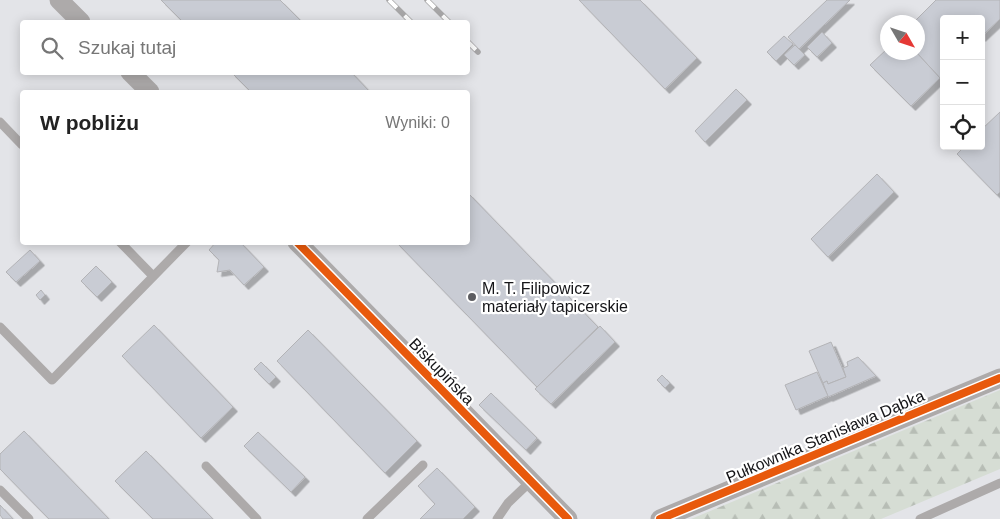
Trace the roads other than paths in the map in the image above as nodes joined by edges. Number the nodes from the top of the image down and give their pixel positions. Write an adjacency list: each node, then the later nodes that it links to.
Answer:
1 (59, 0): 2 (street)
2 (79, 20)
3 (133, 75): 4 (street)
4 (148, 90)
5 (0, 122): 6 (lane)
6 (20, 143)
7 (123, 245): 10 (lane)
8 (184, 245): 10 (lane)
9 (300, 245): 15 (street, Biskupińska)
10 (154, 276): 11 (lane)
11 (0, 327)
12 (1000, 378): 23 (street, Pułkownika Stanisława Dąbka)
13 (423, 465): 20 (lane)
14 (206, 466): 19 (lane)
15 (531, 481): 21 (lane); 22 (street, Biskupińska)
16 (1000, 483): 24 (lane)
17 (0, 490): 18 (lane)
18 (30, 519)
19 (257, 519)
20 (367, 519)
21 (497, 519)
22 (568, 519)
23 (660, 519)
24 (920, 519)

